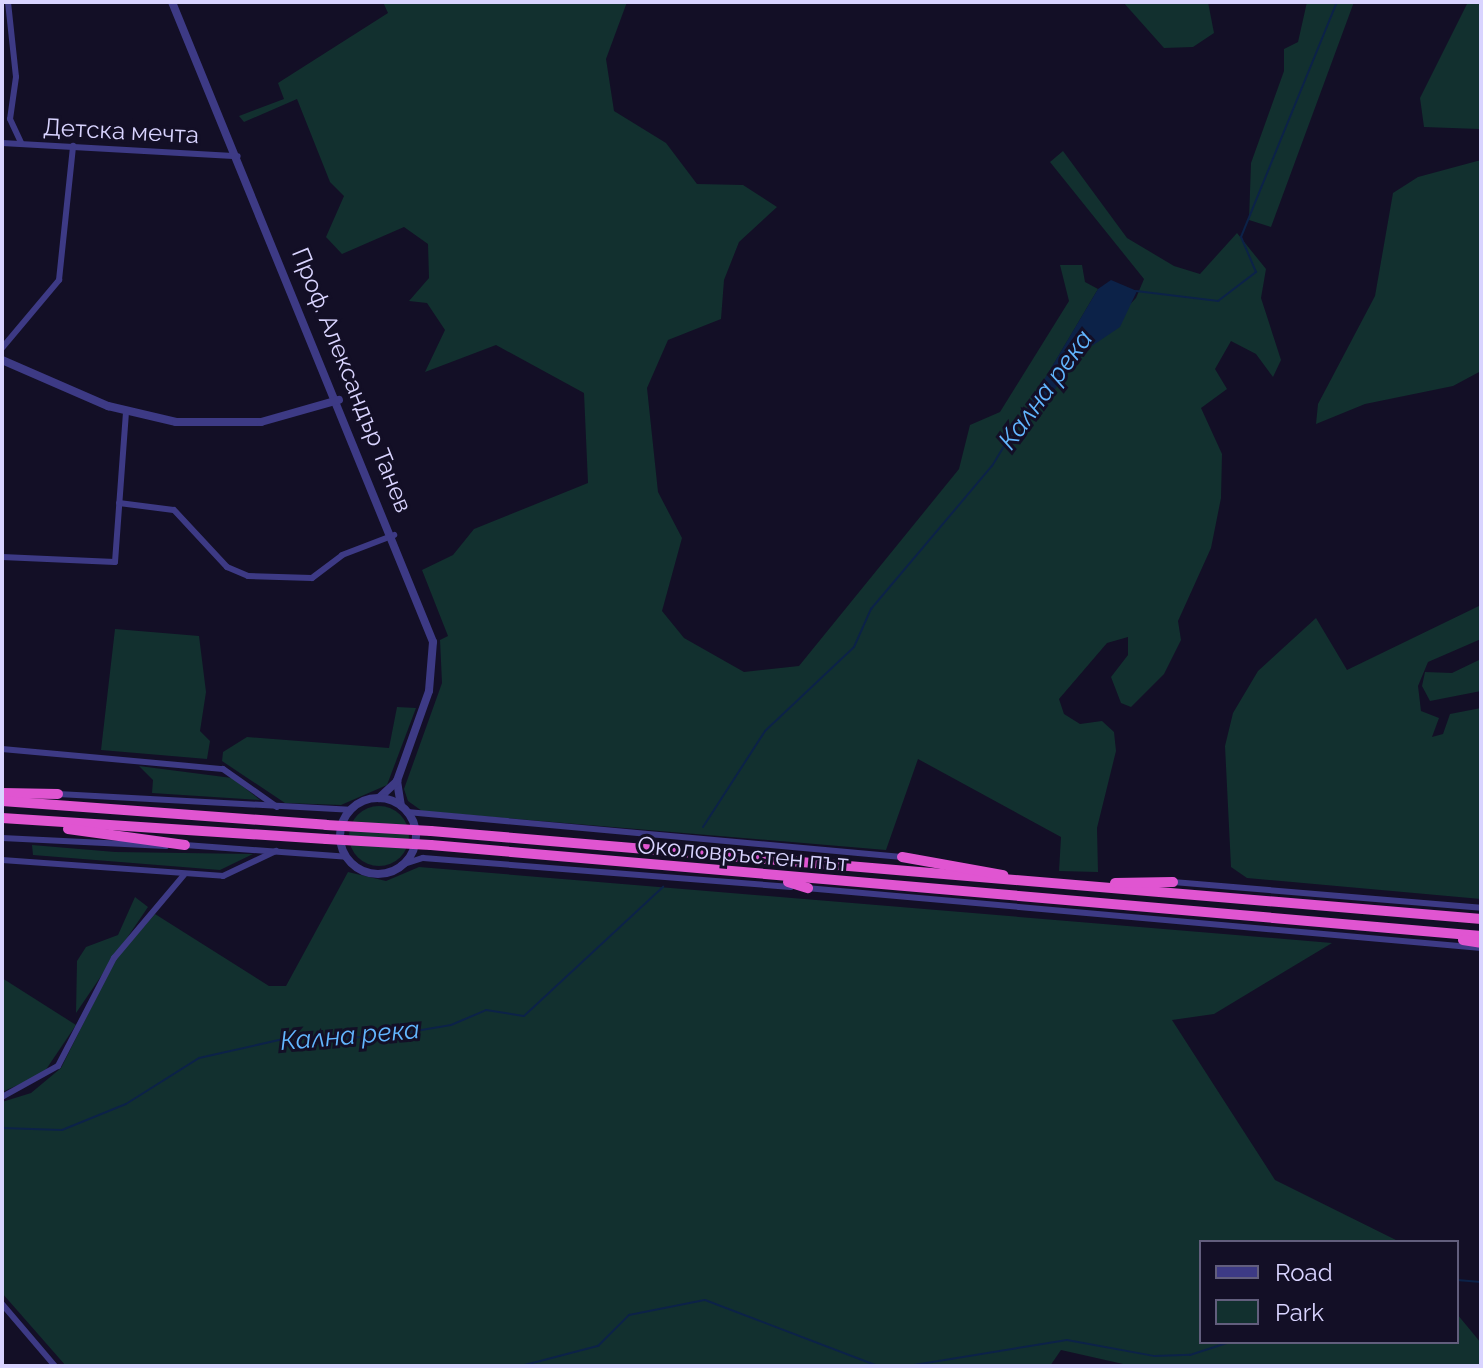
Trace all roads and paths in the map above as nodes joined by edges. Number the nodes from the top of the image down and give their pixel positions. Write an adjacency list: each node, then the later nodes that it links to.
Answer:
1 (8, 2): 4 (street)
2 (172, 2): 6 (street, Проф. Александър Танев)
3 (2, 143): 4 (street, Детска мечта)
4 (21, 144): 5 (street, Детска мечта)
5 (73, 146): 6 (street, Детска мечта); 7 (street)
6 (238, 156): 9 (street, Проф. Александър Танев)
7 (2, 348)
8 (2, 360): 10 (street)
9 (339, 400): 10 (street); 12 (street, Проф. Александър Танев)
10 (126, 413): 11 (street)
11 (119, 503): 12 (street); 13 (street)
12 (394, 535): 15 (street, Проф. Александър Танев)
13 (2, 557)
14 (2, 749): 20 (street)
15 (397, 781): 18 (street, Проф. Александър Танев); 21 (street, Проф. Александър Танев)
16 (2, 793): 17 (highway)
17 (58, 794): 20 (street)
18 (379, 798): 21 (street); 22 (street)
19 (2, 801): 33 (highway, Околовръстен път, bridge)
20 (280, 809): 22 (street)
21 (404, 809): 28 (street); 30 (street)
22 (350, 810): 27 (street)
23 (6, 819): 25 (highway); 32 (highway, Околовръстен път, bridge)
24 (2, 838): 25 (street)
25 (185, 845): 26 (street)
26 (280, 850): 27 (street); 31 (street)
27 (347, 857): 30 (street)
28 (902, 857): 33 (highway)
29 (2, 860): 31 (street)
30 (401, 865): 36 (street, Околовръстен път)
31 (184, 875): 44 (street)
32 (771, 876): 36 (highway); 37 (highway, Околовръстен път)
33 (1024, 881): 35 (highway, Околовръстен път)
34 (1173, 882): 35 (highway); 39 (street)
35 (1085, 886): 40 (highway, Околовръстен път)
36 (808, 888): 38 (street, Околовръстен път)
37 (909, 888): 38 (highway); 41 (highway, Околовръстен път)
38 (867, 893): 43 (street, Околовръстен път)
39 (1481, 908)
40 (1481, 916)
41 (1414, 930): 42 (highway, Околовръстен път); 43 (highway)
42 (1481, 936)
43 (1481, 946)
44 (2, 1097)
45 (2, 1304): 46 (street)
46 (55, 1366)

